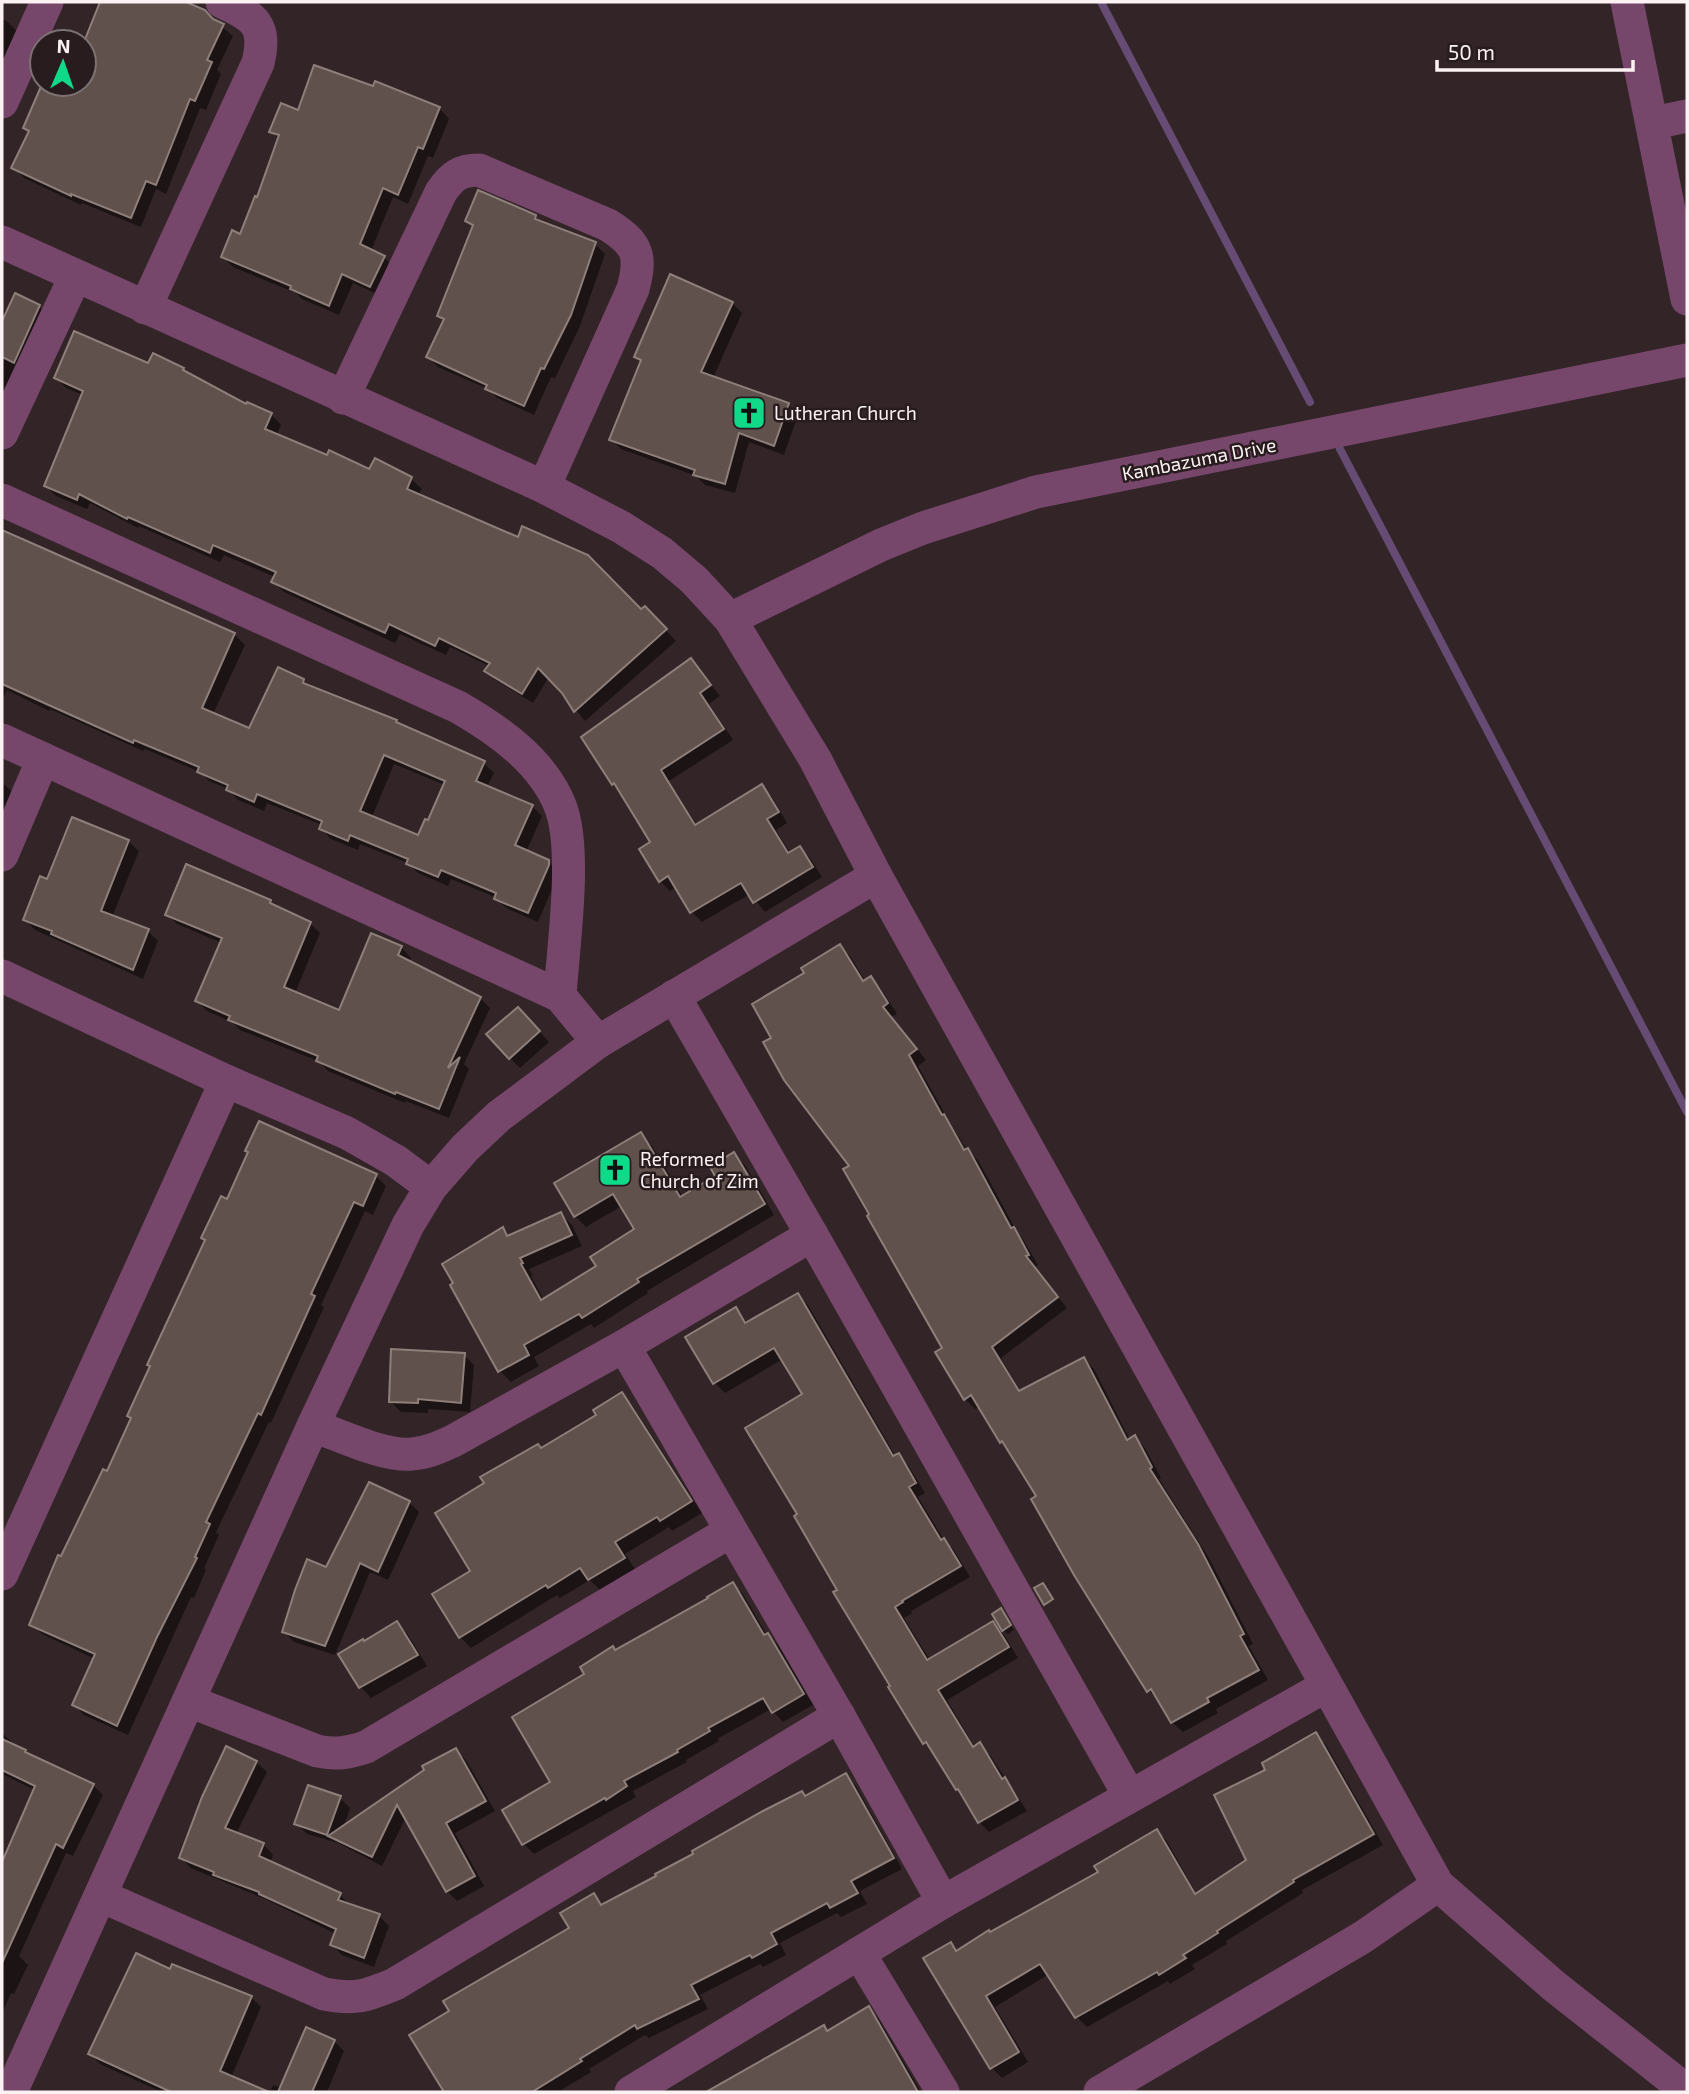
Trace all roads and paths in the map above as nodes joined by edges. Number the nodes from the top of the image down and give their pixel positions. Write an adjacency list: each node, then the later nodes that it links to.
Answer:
1 (47, 2): 4 (street)
2 (222, 2): 10 (street)
3 (1627, 2): 6 (street)
4 (2, 102)
5 (1687, 116): 6 (street)
6 (1653, 123): 9 (street)
7 (2, 242): 8 (street)
8 (75, 277): 10 (street); 13 (street)
9 (1687, 299)
10 (145, 308): 12 (street)
11 (1687, 360): 16 (street, Kambazuma Drive)
12 (343, 398): 14 (street); 14 (street)
13 (2, 433)
14 (544, 487): 16 (street)
15 (2, 500): 22 (street)
16 (730, 619): 20 (street)
17 (2, 740): 18 (street)
18 (43, 759): 19 (street); 22 (street)
19 (2, 855)
20 (876, 876): 23 (street); 32 (street)
21 (2, 976): 25 (street)
22 (560, 996): 24 (street)
23 (674, 996): 24 (street); 27 (street)
24 (598, 1042): 26 (street)
25 (226, 1080): 26 (street); 31 (street)
26 (431, 1187): 29 (street)
27 (812, 1235): 28 (street); 35 (street)
28 (624, 1346): 29 (street); 30 (street)
29 (313, 1426): 33 (street)
30 (731, 1531): 33 (street); 34 (street)
31 (2, 1574)
32 (1325, 1686): 35 (street); 36 (street)
33 (189, 1701): 37 (street)
34 (839, 1716): 37 (street); 38 (street)
35 (1129, 1795): 38 (street)
36 (1438, 1885): 41 (street); 44 (street)
37 (101, 1896): 40 (street)
38 (943, 1902): 39 (street)
39 (859, 1953): 42 (street); 43 (street)
40 (15, 2091)
41 (1687, 2091)
42 (631, 2092)
43 (943, 2092)
44 (1100, 2092)

